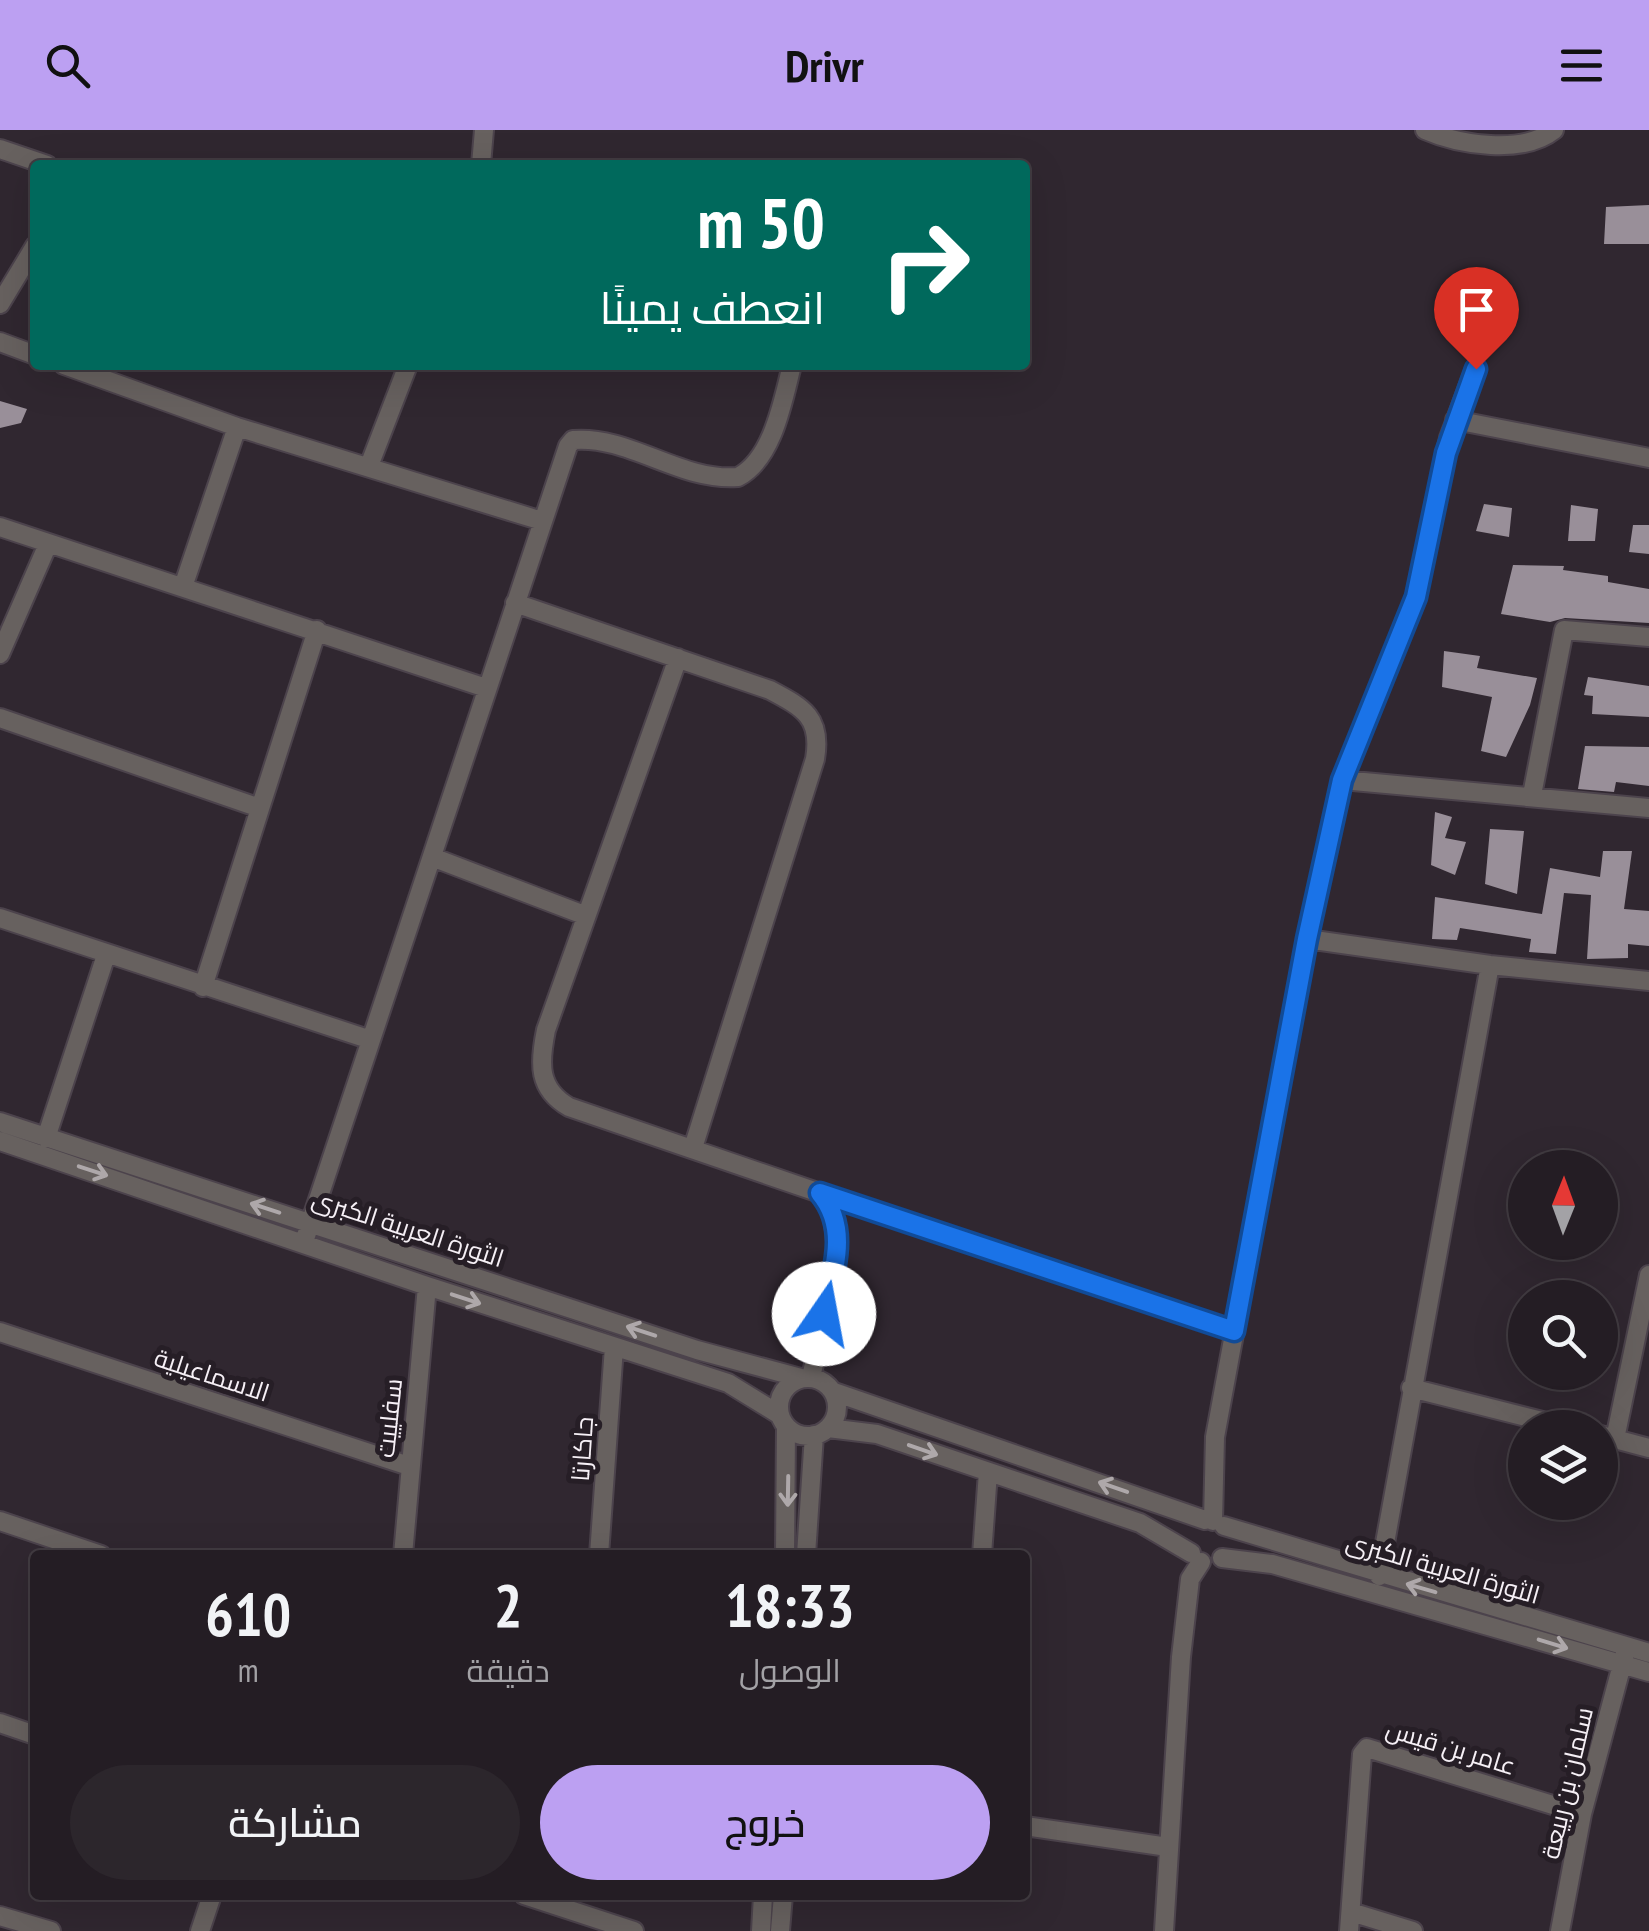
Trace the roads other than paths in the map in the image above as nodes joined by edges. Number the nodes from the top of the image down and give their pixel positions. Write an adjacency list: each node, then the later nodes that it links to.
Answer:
1 (484, 130): 6 (street)
2 (1426, 130): 3 (street)
3 (1554, 130)
4 (0, 149): 5 (street)
5 (33, 160)
6 (481, 160)
7 (30, 254): 8 (street)
8 (0, 304)
9 (0, 342): 10 (street)
10 (30, 352)
11 (1476, 369): 15 (street)
12 (78, 370): 16 (street)
13 (406, 370): 18 (street)
14 (790, 370): 19 (street)
15 (1455, 420): 17 (street); 30 (street)
16 (237, 427): 18 (street); 22 (street)
17 (1649, 458)
18 (369, 466): 19 (street)
19 (542, 521): 23 (street)
20 (0, 527): 21 (street)
21 (48, 544): 22 (street); 26 (street)
22 (184, 584): 24 (street)
23 (514, 603): 27 (street); 28 (street)
24 (317, 630): 28 (street); 32 (street)
25 (1649, 637): 31 (street)
26 (0, 654)
27 (678, 658): 35 (street); 46 (street)
28 (486, 688): 34 (street)
29 (0, 718): 32 (street)
30 (1342, 780): 31 (street); 37 (street)
31 (1532, 796): 33 (street)
32 (258, 807): 41 (street)
33 (1649, 808)
34 (432, 857): 35 (street); 42 (street)
35 (584, 915): 46 (street)
36 (0, 918): 38 (street)
37 (1307, 939): 39 (street); 52 (street)
38 (106, 955): 41 (street); 44 (street)
39 (1490, 965): 40 (street); 58 (street)
40 (1649, 981)
41 (202, 987): 42 (street)
42 (368, 1039): 48 (street)
43 (0, 1122): 44 (street, الثورة العربية الكبرى)
44 (46, 1138): 48 (street, الثورة العربية الكبرى, one-way to 44)
45 (0, 1141): 49 (street, الثورة العربية الكبرى, one-way to 49)
46 (693, 1148): 47 (street)
47 (820, 1193): 52 (street); 57 (street)
48 (311, 1222): 49 (street); 55 (street, الثورة العربية الكبرى, one-way to 48)
49 (304, 1242): 51 (street, الثورة العربية الكبرى)
50 (1649, 1276): 60 (street)
51 (427, 1286): 54 (street, الثورة العربية الكبرى, one-way to 54); 66 (street, سفلييت)
52 (1234, 1331): 69 (street)
53 (0, 1332): 66 (street, الاسماعيلية)
54 (614, 1347): 56 (street, الثورة العربية الكبرى); 72 (street, جاكارتا)
55 (698, 1350): 56 (street); 57 (street, الثورة العربية الكبرى)
56 (690, 1372): 62 (street, الثورة العربية الكبرى)
57 (806, 1378): 59 (street); 62 (street)
58 (1411, 1388): 61 (street); 78 (street)
59 (834, 1392): 63 (street); 69 (street, الثورة العربية الكبرى, one-way to 59)
60 (1615, 1410)
61 (1508, 1412)
62 (783, 1421): 63 (street); 73 (street, one-way to 73)
63 (821, 1432): 67 (street, one-way to 67); 74 (street)
64 (1618, 1440): 65 (street)
65 (1649, 1448)
66 (409, 1466): 71 (street, سفلييت)
67 (988, 1472): 75 (street); 76 (street)
68 (0, 1521): 70 (street)
69 (1214, 1522): 76 (street); 77 (street); 78 (street, الثورة العربية الكبرى)
70 (86, 1550)
71 (403, 1550)
72 (599, 1550)
73 (785, 1550)
74 (807, 1550)
75 (982, 1550)
76 (1196, 1557): 77 (street, الثورة العربية الكبرى); 86 (street)
77 (1222, 1558): 80 (street, الثورة العربية الكبرى, one-way to 80)
78 (1379, 1576): 80 (street, الثورة العربية الكبرى, one-way to 78)
79 (1649, 1653): 80 (street, الثورة العربية الكبرى)
80 (1624, 1656): 81 (street, الثورة العربية الكبرى); 84 (street, سلمان بن ربيعة)
81 (1649, 1672)
82 (0, 1724): 83 (street)
83 (30, 1733)
84 (1582, 1814): 92 (street, عامر بن قيس); 100 (street, سلمان بن ربيعة)
85 (1030, 1827): 86 (street)
86 (1168, 1848): 98 (street)
87 (210, 1900): 94 (street)
88 (763, 1900): 96 (street)
89 (783, 1900): 97 (street)
90 (574, 1903): 95 (street)
91 (0, 1916): 93 (street)
92 (1350, 1921): 99 (street)
93 (51, 1931)
94 (200, 1931)
95 (634, 1931)
96 (761, 1931)
97 (780, 1931)
98 (1164, 1931)
99 (1413, 1931)
100 (1560, 1931)

